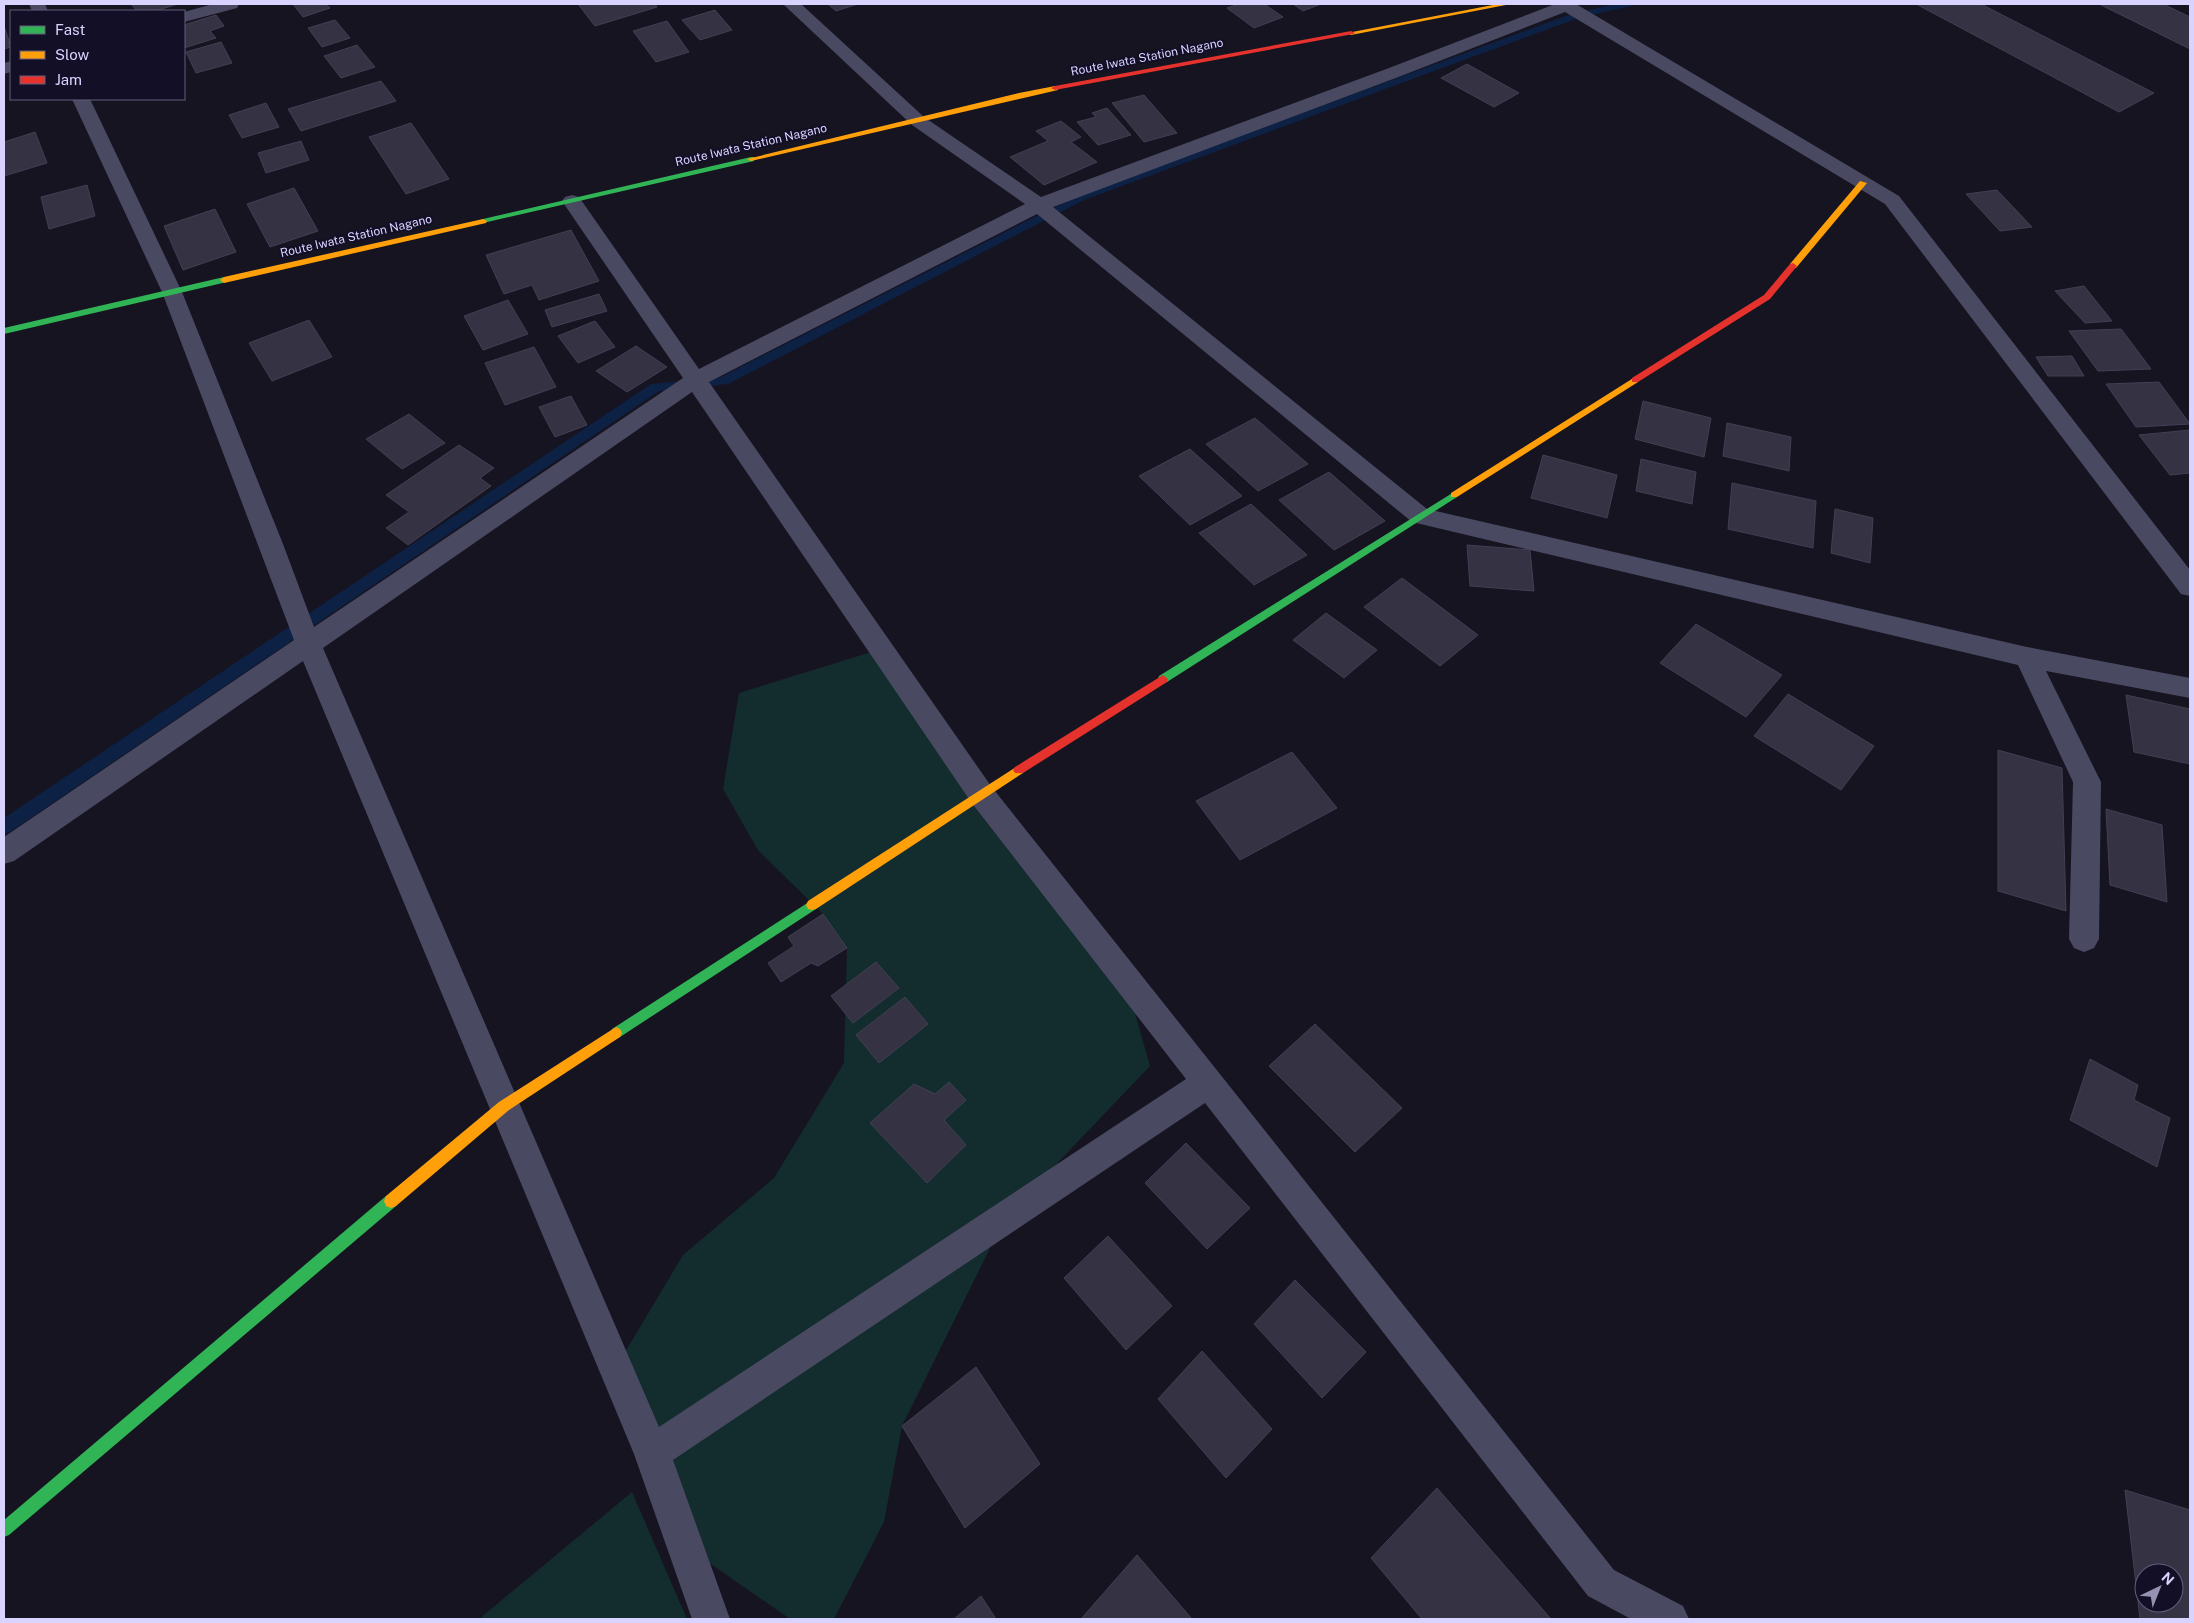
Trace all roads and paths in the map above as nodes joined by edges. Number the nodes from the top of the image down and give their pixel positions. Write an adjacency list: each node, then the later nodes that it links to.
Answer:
1 (231, 4): 5 (street)
2 (791, 4): 7 (street)
3 (1508, 4): 7 (street, Route Iwata Station Nagano)
4 (1565, 4): 8 (street); 10 (street)
5 (185, 17)
6 (81, 100): 11 (street)
7 (918, 121): 9 (street, Route Iwata Station Nagano); 10 (street)
8 (1862, 183): 14 (street); 15 (street)
9 (572, 201): 11 (street, Route Iwata Station Nagano); 13 (street)
10 (1040, 205): 13 (street); 14 (street)
11 (172, 292): 12 (street, Route Iwata Station Nagano); 16 (street)
12 (4, 331)
13 (695, 380): 16 (street); 19 (street)
14 (1420, 516): 17 (street); 19 (street)
15 (2190, 587)
16 (304, 631): 20 (street); 23 (street)
17 (2026, 657): 18 (street); 21 (street)
18 (2190, 688)
19 (981, 794): 22 (street); 23 (street)
20 (4, 852)
21 (2084, 939)
22 (1208, 1083): 24 (street); 27 (street)
23 (504, 1106): 24 (street); 25 (street)
24 (652, 1453): 26 (street)
25 (4, 1530)
26 (711, 1619)
27 (1670, 1619)

